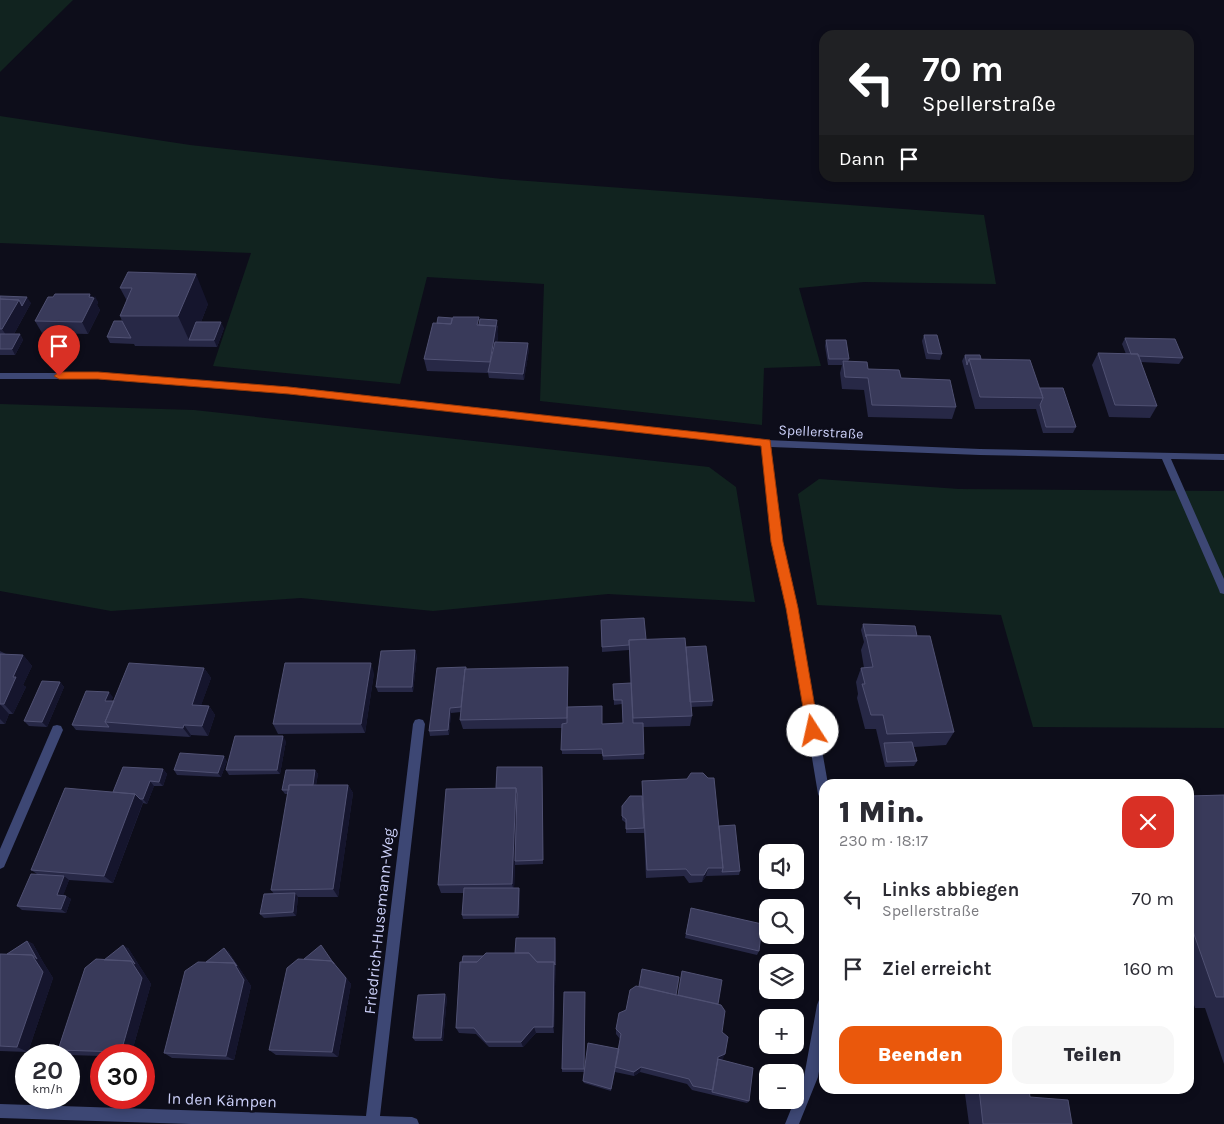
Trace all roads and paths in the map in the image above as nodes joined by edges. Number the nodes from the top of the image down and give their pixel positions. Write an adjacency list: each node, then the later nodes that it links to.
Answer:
1 (0, 376): 2 (street, Spellerstraße)
2 (766, 443): 3 (street, Spellerstraße); 8 (street)
3 (1165, 456): 4 (street, Spellerstraße); 5 (street)
4 (1224, 457)
5 (1224, 590)
6 (419, 724): 12 (street, Friedrich-Husemann-Weg)
7 (57, 730): 9 (street)
8 (821, 779)
9 (0, 863)
10 (819, 1035): 14 (street)
11 (0, 1111): 12 (street, In den Kämpen)
12 (372, 1123): 13 (street, In den Kämpen)
13 (412, 1124)
14 (792, 1124)

